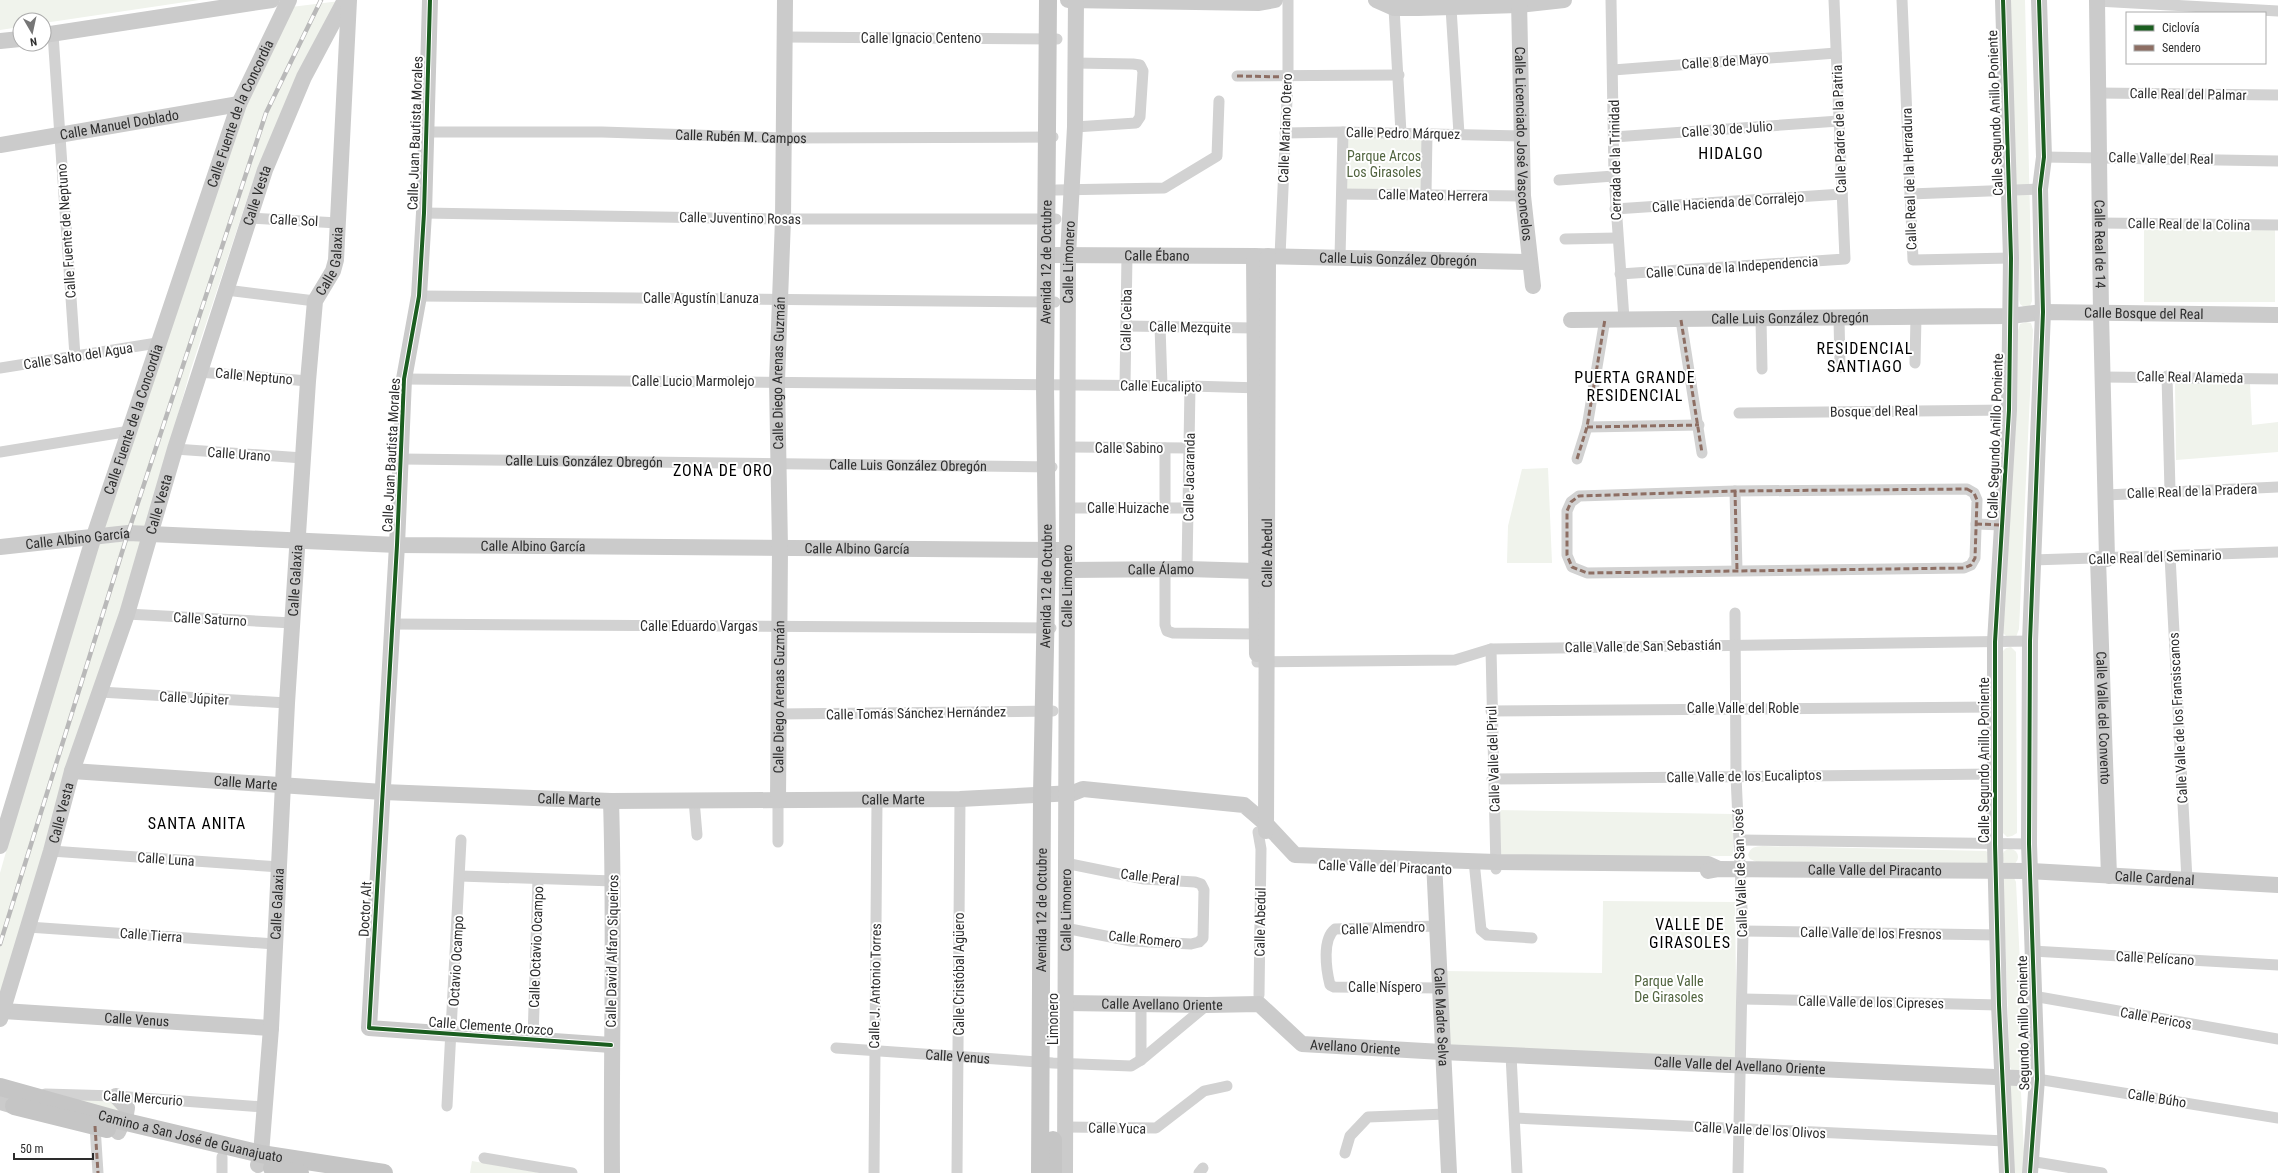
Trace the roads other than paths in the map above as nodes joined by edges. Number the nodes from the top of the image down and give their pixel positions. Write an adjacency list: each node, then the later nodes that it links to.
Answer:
1 (272, 0): 27 (street)
2 (289, 0): 42 (street, Calle Fuente de la Concordia)
3 (345, 0): 72 (street, Calle Vesta)
4 (349, 0): 75 (street, Calle Galaxia)
5 (430, 0): 45 (street, Calle Juan Bautista Morales)
6 (785, 0): 28 (street, Calle Diego Arenas Guzmán)
7 (1048, 0): 29 (main road, Avenida 12 de Octubre)
8 (1058, 0): 29 (main road, Avenida 12 de Octubre)
9 (1068, 0): 10 (street)
10 (1076, 0): 20 (street); 34 (street, Calle Limonero)
11 (1275, 0): 20 (street)
12 (1288, 0): 38 (street, Calle Mariano Otero)
13 (1376, 0): 24 (street)
14 (1564, 0): 22 (street)
15 (1611, 0): 35 (street, Cerrada de la Trinidad)
16 (1834, 0): 33 (street, Calle Padre de la Patria)
17 (1902, 0): 68 (street, Calle Real de la Herradura)
18 (2003, 0): 64 (street, Calle Segundo Anillo Poniente)
19 (2039, 0): 58 (street)
20 (1138, 1)
21 (2098, 1): 26 (street); 39 (street, Calle Real de 14)
22 (1519, 3): 25 (street); 52 (street, Calle Licenciado José Vasconcelos)
23 (1417, 4): 24 (street); 25 (street)
24 (1394, 8): 36 (street)
25 (1451, 8): 50 (street)
26 (2278, 10)
27 (52, 34)
28 (785, 37): 29 (street, Calle Ignacio Centeno); 55 (street, Calle Diego Arenas Guzmán)
29 (1052, 39): 53 (main road, Avenida 12 de Octubre)
30 (12, 40): 31 (street)
31 (0, 41)
32 (50, 52): 51 (street, Calle Fuente de Neptuno)
33 (1836, 53): 35 (street, Calle 8 de Mayo); 43 (street, Calle Padre de la Patria)
34 (1075, 63): 44 (street, Calle Limonero); 44 (street)
35 (1613, 70): 54 (street, Cerrada de la Trinidad)
36 (1399, 75): 38 (street); 48 (street)
37 (1237, 76): 38 (street)
38 (1288, 76): 47 (street, Calle Mariano Otero)
39 (2098, 93): 40 (street, Calle Real del Palmar); 57 (street, Calle Real de 14)
40 (2278, 96)
41 (1219, 101): 62 (street)
42 (239, 104): 51 (street, Calle Manuel Doblado); 108 (street, Calle Fuente de la Concordia)
43 (1839, 121): 54 (street, Calle 30 de Julio); 67 (street, Calle Padre de la Patria)
44 (1074, 127): 62 (street, Calle Limonero)
45 (426, 132): 55 (street, Calle Rubén M. Campos); 71 (street, Calle Juan Bautista Morales)
46 (1343, 132): 47 (street, Calle Pedro Márquez); 48 (street, Calle Pedro Márquez); 65 (street)
47 (1285, 133): 82 (street, Calle Mariano Otero)
48 (1401, 133): 49 (street, Calle Pedro Márquez)
49 (1427, 134): 50 (street, Calle Pedro Márquez); 66 (street)
50 (1459, 134): 52 (street, Calle Pedro Márquez)
51 (59, 136): 56 (street, Calle Manuel Doblado); 109 (street, Calle Fuente de Neptuno)
52 (1521, 136): 69 (street, Calle Licenciado José Vasconcelos)
53 (1051, 137): 55 (street, Calle Rubén M. Campos); 62 (main road, Avenida 12 de Octubre); 74 (main road, Avenida 12 de Octubre)
54 (1614, 137): 60 (street, Cerrada de la Trinidad)
55 (783, 138): 73 (street, Calle Diego Arenas Guzmán)
56 (0, 145)
57 (2099, 156): 58 (street, Calle Valle del Real); 59 (street, Calle Valle del Real); 76 (street, Calle Real de 14)
58 (2044, 157): 63 (street)
59 (2278, 161)
60 (1614, 176): 61 (street); 70 (street, Cerrada de la Trinidad)
61 (1559, 180)
62 (1064, 189): 74 (main road, Avenida 12 de Octubre); 80 (street, Calle Limonero)
63 (2040, 189): 64 (street); 94 (street)
64 (2009, 191): 68 (street); 84 (street, Calle Segundo Anillo Poniente)
65 (1342, 194): 66 (street, Calle Mateo Herrera); 83 (street)
66 (1426, 194): 69 (street, Calle Mateo Herrera)
67 (1842, 194): 70 (street, Calle Hacienda de Corralejo); 85 (street, Calle Padre de la Patria)
68 (1910, 194): 84 (street, Calle Real de la Herradura)
69 (1523, 196): 86 (street, Calle Licenciado José Vasconcelos)
70 (1615, 209): 78 (street, Cerrada de la Trinidad)
71 (424, 213): 73 (street, Calle Juventino Rosas); 90 (street, Calle Juan Bautista Morales)
72 (250, 218): 75 (street, Calle Sol); 89 (street, Calle Vesta)
73 (783, 219): 74 (street, Calle Juventino Rosas); 91 (street, Calle Diego Arenas Guzmán)
74 (1051, 219): 80 (main road, Avenida 12 de Octubre)
75 (338, 222): 92 (street, Calle Galaxia)
76 (2100, 223): 77 (street, Calle Real de la Colina); 95 (street, Calle Real de 14)
77 (2278, 225)
78 (1617, 238): 79 (street); 87 (street, Cerrada de la Trinidad)
79 (1565, 239)
80 (1056, 255): 81 (street, Calle Ébano); 93 (main road, Avenida 12 de Octubre); 121 (street, Calle Limonero)
81 (1127, 255): 82 (street, Calle Ébano); 105 (street, Calle Ceiba)
82 (1267, 256): 83 (street, Calle Luis González Obregón); 107 (street, Calle Abedul); 125 (street, Calle Abedul)
83 (1340, 258): 86 (street, Calle Luis González Obregón)
84 (2011, 258): 97 (street, Calle Segundo Anillo Poniente)
85 (1845, 259): 87 (street, Calle Cuna de la Independencia)
86 (1529, 262): 88 (street, Calle Licenciado José Vasconcelos)
87 (1620, 274): 101 (street, Cerrada de la Trinidad)
88 (1533, 286)
89 (226, 290): 92 (street); 114 (street, Calle Vesta)
90 (419, 296): 91 (street, Calle Agustín Lanuza); 117 (street, Calle Juan Bautista Morales)
91 (780, 298): 93 (street, Calle Agustín Lanuza); 120 (street, Calle Diego Arenas Guzmán)
92 (315, 301): 119 (street, Calle Galaxia)
93 (1050, 302): 121 (main road, Avenida 12 de Octubre)
94 (2043, 312): 95 (street, Calle Bosque del Real); 97 (street, Calle Bosque del Real); 162 (street)
95 (2101, 313): 96 (street, Calle Bosque del Real); 116 (street, Calle Real de 14)
96 (2278, 315)
97 (2010, 316): 98 (street, Calle Luis González Obregón); 126 (street, Calle Segundo Anillo Poniente)
98 (1916, 317): 99 (street, Calle Luis González Obregón); 110 (street)
99 (1839, 318): 102 (street, Calle Luis González Obregón); 111 (street)
100 (1605, 319): 101 (street, Calle Luis González Obregón); 103 (street, Calle Luis González Obregón); 129 (street)
101 (1624, 319): 104 (street, Calle Luis González Obregón)
102 (1761, 319): 104 (street, Calle Luis González Obregón); 113 (street)
103 (1571, 320)
104 (1681, 320): 128 (street)
105 (1126, 326): 106 (street, Calle Mezquite); 122 (street, Calle Ceiba)
106 (1160, 326): 107 (street, Calle Mezquite); 123 (street)
107 (1254, 328): 125 (street, Calle Abedul)
108 (157, 343): 109 (street, Calle Salto del Agua); 130 (street, Calle Fuente de la Concordia)
109 (75, 356): 112 (street, Calle Salto del Agua)
110 (1915, 363)
111 (1840, 367)
112 (0, 368)
113 (1762, 369)
114 (199, 372): 119 (street, Calle Neptuno); 134 (street, Calle Vesta)
115 (2167, 376): 116 (street, Calle Real Alameda); 118 (street, Calle Real Alameda); 144 (street)
116 (2103, 377): 145 (street, Calle Real de 14)
117 (404, 379): 120 (street, Calle Lucio Marmolejo); 138 (street, Calle Juan Bautista Morales)
118 (2278, 379)
119 (308, 381): 137 (street, Calle Galaxia)
120 (777, 381): 121 (street, Calle Lucio Marmolejo); 140 (street, Calle Diego Arenas Guzmán)
121 (1056, 385): 122 (street, Calle Eucalipto); 131 (street, Calle Limonero); 141 (main road, Avenida 12 de Octubre)
122 (1125, 385): 123 (street, Calle Eucalipto)
123 (1162, 386): 124 (street, Calle Eucalipto)
124 (1190, 386): 125 (street, Calle Eucalipto); 133 (street, Calle Jacaranda)
125 (1261, 388): 146 (street, Calle Abedul)
126 (2009, 410): 127 (street, Bosque del Real); 151 (street, Calle Segundo Anillo Poniente)
127 (1739, 413)
128 (1699, 425): 129 (street); 136 (street)
129 (1587, 427): 139 (street)
130 (130, 431): 135 (street); 153 (street, Calle Fuente de la Concordia)
131 (1069, 447): 132 (street, Calle Sabino); 147 (street, Calle Limonero)
132 (1165, 448): 133 (street, Calle Sabino); 148 (street)
133 (1189, 448): 149 (street, Calle Jacaranda)
134 (175, 449): 137 (street, Calle Urano); 152 (street, Calle Vesta)
135 (0, 452)
136 (1702, 454)
137 (303, 458): 154 (street, Calle Galaxia)
138 (401, 459): 140 (street, Calle Luis González Obregón); 155 (street, Calle Juan Bautista Morales)
139 (1577, 459)
140 (778, 464): 141 (street, Calle Luis González Obregón); 157 (street, Calle Diego Arenas Guzmán)
141 (1050, 467): 158 (main road, Avenida 12 de Octubre)
142 (2278, 487): 144 (street, Calle Real de la Pradera)
143 (1735, 491): 150 (street); 166 (street); 166 (street)
144 (2170, 491): 145 (street, Calle Real de la Pradera)
145 (2106, 495): 161 (street, Calle Real de 14)
146 (1262, 505): 167 (street, Calle Abedul); 168 (street, Calle Abedul)
147 (1067, 508): 148 (street, Calle Huizache); 158 (street, Calle Limonero)
148 (1165, 508): 149 (street, Calle Huizache)
149 (1188, 508): 164 (street, Calle Jacaranda)
150 (1976, 524): 151 (street); 166 (street)
151 (1996, 525): 177 (street, Calle Segundo Anillo Poniente)
152 (150, 533): 153 (street, Calle Albino García); 154 (street, Calle Albino García); 170 (street, Calle Vesta)
153 (94, 536): 156 (street, Calle Albino García); 207 (street, Calle Fuente de la Concordia)
154 (299, 541): 155 (street, Calle Albino García); 171 (street, Calle Galaxia)
155 (398, 545): 157 (street, Calle Albino García); 172 (street, Calle Juan Bautista Morales)
156 (0, 548)
157 (780, 548): 158 (street, Calle Albino García); 173 (street, Calle Diego Arenas Guzmán)
158 (1056, 550): 165 (street, Calle Limonero); 174 (main road, Avenida 12 de Octubre)
159 (2278, 552): 160 (street, Calle Real del Seminario)
160 (2170, 556): 161 (street, Calle Real del Seminario); 220 (street, Calle Valle de los Fransiscanos)
161 (2103, 559): 162 (street, Calle Real del Seminario); 218 (street, Calle Valle del Convento)
162 (2032, 560): 176 (street)
163 (1165, 569): 164 (street, Calle Álamo); 165 (street, Calle Álamo); 175 (street)
164 (1187, 569): 167 (street, Calle Álamo)
165 (1067, 570): 194 (street, Calle Limonero)
166 (1737, 570)
167 (1256, 571): 168 (street, Calle Abedul)
168 (1262, 589): 175 (street, Calle Abedul); 180 (street, Calle Abedul)
169 (1735, 613): 178 (street, Calle Valle de San José)
170 (127, 614): 171 (street, Calle Saturno); 181 (street, Calle Vesta)
171 (293, 624): 182 (street, Calle Galaxia)
172 (392, 624): 173 (street, Calle Eduardo Vargas); 193 (street, Calle Juan Bautista Morales)
173 (780, 627): 174 (street, Calle Eduardo Vargas); 187 (street, Calle Diego Arenas Guzmán)
174 (1050, 628): 185 (main road, Avenida 12 de Octubre)
175 (1257, 634): 180 (street, Calle Abedul)
176 (2030, 641): 177 (street, Calle Valle de San Sebastián); 206 (street)
177 (1995, 642): 178 (street, Calle Valle de San Sebastián); 183 (street, Calle Segundo Anillo Poniente)
178 (1735, 645): 179 (street, Calle Valle de San Sebastián); 184 (street, Calle Valle de San José)
179 (1491, 649): 180 (street, Calle Valle de San Sebastián); 186 (street, Calle Valle del Pirul)
180 (1262, 662): 200 (street, Calle Abedul)
181 (100, 692): 182 (street, Calle Júpiter); 188 (street, Calle Vesta)
182 (287, 703): 192 (street, Calle Galaxia)
183 (1995, 707): 184 (street, Calle Valle del Roble); 189 (street, Calle Segundo Anillo Poniente)
184 (1736, 708): 186 (street, Calle Valle del Roble); 190 (street, Calle Valle de San José)
185 (1049, 711): 187 (street, Calle Tomás Sánchez Hernández); 194 (main road, Avenida 12 de Octubre)
186 (1491, 711): 191 (street, Calle Valle del Pirul)
187 (779, 714): 197 (street, Calle Diego Arenas Guzmán)
188 (72, 771): 192 (street, Calle Marte); 208 (street, Calle Vesta)
189 (1995, 774): 190 (street, Calle Valle de los Eucaliptos); 205 (street, Calle Segundo Anillo Poniente)
190 (1736, 776): 191 (street, Calle Valle de los Eucaliptos); 203 (street, Calle Valle de San José)
191 (1492, 780): 213 (street, Calle Valle del Pirul)
192 (284, 786): 193 (street, Calle Marte); 212 (street, Calle Galaxia)
193 (383, 792): 199 (street, Calle Marte); 244 (street, Doctor Alt)
194 (1058, 793): 195 (street, Calle Marte); 200 (street, Calle Valle del Piracanto); 209 (street, Calle Limonero); 255 (main road, Avenida 12 de Octubre)
195 (960, 799): 198 (street, Calle Marte); 253 (street, Calle Cristóbal Agüero)
196 (694, 800): 197 (street, Calle Marte); 199 (street, Calle Marte); 201 (street)
197 (778, 800): 198 (street, Calle Marte); 204 (street, Calle Diego Arenas Guzmán)
198 (877, 800): 250 (street, Calle J. Antonio Torres)
199 (612, 801): 221 (street, Calle David Alfaro Siqueiros)
200 (1262, 832): 210 (street, Calle Valle del Piracanto); 236 (street, Calle Abedul)
201 (697, 835)
202 (461, 840): 217 (street, Octavio Ocampo)
203 (1740, 840): 205 (street, Calle Valle del Piracanto); 214 (street, Calle Valle de San José)
204 (778, 842)
205 (1995, 844): 206 (street, Calle Valle del Piracanto); 215 (street, Calle Segundo Anillo Poniente)
206 (2029, 844): 216 (street)
207 (0, 846)
208 (51, 851): 212 (street, Calle Luna); 225 (street, Calle Vesta)
209 (1065, 863): 223 (street, Calle Peral); 226 (street, Calle Limonero)
210 (1434, 865): 211 (street, Calle Valle del Piracanto); 224 (street, Calle Madre Selva)
211 (1474, 865): 213 (street, Calle Valle del Piracanto); 229 (street)
212 (280, 866): 230 (street, Calle Galaxia)
213 (1496, 866): 214 (street, Calle Valle del Piracanto)
214 (1739, 869): 215 (street, Calle Valle del Piracanto); 227 (street, Calle Valle de San José)
215 (1996, 872): 216 (street, Calle Valle del Piracanto); 228 (street, Segundo Anillo Poniente)
216 (2030, 872): 218 (street, Calle Cardenal); 231 (street, Segundo Anillo Poniente)
217 (460, 876): 219 (street); 245 (street, Octavio Ocampo)
218 (2109, 876): 220 (street, Calle Cardenal)
219 (538, 879): 221 (street); 246 (street, Calle Octavio Ocampo)
220 (2187, 880): 222 (street, Calle Cardenal)
221 (614, 881): 248 (street, Calle David Alfaro Siqueiros)
222 (2278, 885)
223 (1204, 918): 226 (street, Calle Romero)
224 (1438, 926): 233 (street, Calle Almendro); 234 (street, Calle Madre Selva)
225 (28, 927): 230 (street, Calle Tierra); 242 (street, Calle Vesta)
226 (1065, 928): 238 (street, Calle Limonero)
227 (1743, 931): 228 (street, Calle Valle de los Fresnos); 237 (street, Calle Valle de San José)
228 (1998, 935): 241 (street, Segundo Anillo Poniente)
229 (1532, 938)
230 (275, 944): 243 (street, Calle Galaxia)
231 (2032, 951): 232 (street, Calle Pelícano); 235 (street, Segundo Anillo Poniente)
232 (2278, 965)
233 (1330, 985): 234 (street, Calle Níspero)
234 (1441, 988): 251 (street, Calle Madre Selva)
235 (2033, 996): 247 (street, Calle Pericos); 258 (street, Segundo Anillo Poniente)
236 (1259, 999): 240 (street, Calle Avellano Oriente); 251 (street, Avellano Oriente)
237 (1743, 999): 241 (street, Calle Valle de los Cipreses); 256 (street, Calle Valle de San José)
238 (1066, 1003): 239 (street, Calle Avellano Oriente); 255 (street, Calle Limonero)
239 (1141, 1005): 240 (street, Calle Avellano Oriente); 254 (street)
240 (1207, 1005): 254 (street)
241 (1998, 1005): 257 (street, Segundo Anillo Poniente)
242 (1, 1015): 243 (street, Calle Venus)
243 (271, 1028): 263 (street, Calle Galaxia)
244 (369, 1028): 245 (street, Calle Clemente Orozco)
245 (452, 1034): 246 (street, Calle Clemente Orozco); 262 (street, Octavio Ocampo)
246 (533, 1039): 248 (street, Calle Clemente Orozco)
247 (2278, 1039)
248 (611, 1045): 281 (street, Calle David Alfaro Siqueiros)
249 (836, 1048): 250 (street, Calle Venus)
250 (874, 1050): 253 (street, Calle Venus); 282 (street, Calle J. Antonio Torres)
251 (1442, 1052): 252 (street, Calle Valle del Avellano Oriente); 264 (street, Calle Madre Selva)
252 (1511, 1055): 256 (street, Calle Valle del Avellano Oriente); 265 (street)
253 (959, 1057): 255 (street, Calle Venus); 283 (street, Calle Cristóbal Agüero)
254 (1141, 1060): 255 (street, Calle Venus)
255 (1054, 1063): 269 (street, Calle Limonero); 284 (main road, Avenida 12 de Octubre); 285 (main road, Limonero)
256 (1739, 1066): 257 (street, Calle Valle del Avellano Oriente); 270 (street, Calle Valle de San José)
257 (2003, 1077): 258 (street, Calle Valle del Avellano Oriente); 271 (street, Segundo Anillo Poniente)
258 (2037, 1079): 266 (street, Calle Búho); 276 (street, Segundo Anillo Poniente)
259 (1227, 1086): 269 (street, Calle Yuca)
260 (6, 1095): 261 (street, Calle Mercurio); 267 (main road, Camino a San José de Guanajuato); 268 (main road, Camino a San José de Guanajuato)
261 (116, 1096): 263 (street, Calle Mercurio); 268 (street)
262 (447, 1106)
263 (264, 1107): 274 (street, Calle Galaxia)
264 (1446, 1114): 272 (street); 287 (street, Calle Madre Selva)
265 (1515, 1118): 270 (street, Calle Valle de los Olivos); 288 (street)
266 (2278, 1118)
267 (95, 1126): 268 (main road, Camino a San José de Guanajuato); 277 (street)
268 (120, 1126): 274 (main road, Camino a San José de Guanajuato); 275 (main road, Camino a San José de Guanajuato)
269 (1066, 1127): 286 (street, Calle Limonero)
270 (1738, 1130): 271 (street, Calle Valle de los Olivos); 289 (street, Calle Valle de San José)
271 (2005, 1141): 290 (street, Segundo Anillo Poniente)
272 (1345, 1153)
273 (484, 1158): 280 (street)
274 (260, 1160): 275 (main road, Camino a San José de Guanajuato); 278 (main road, Camino a San José de Guanajuato); 279 (main road, Camino a San José de Guanajuato)
275 (222, 1165)
276 (2030, 1167): 291 (street)
277 (98, 1173)
278 (300, 1173)
279 (384, 1173)
280 (572, 1173)
281 (612, 1173)
282 (874, 1173)
283 (957, 1173)
284 (1040, 1173)
285 (1053, 1173)
286 (1065, 1173)
287 (1449, 1173)
288 (1517, 1173)
289 (1738, 1173)
290 (2007, 1173)
291 (2102, 1173)

